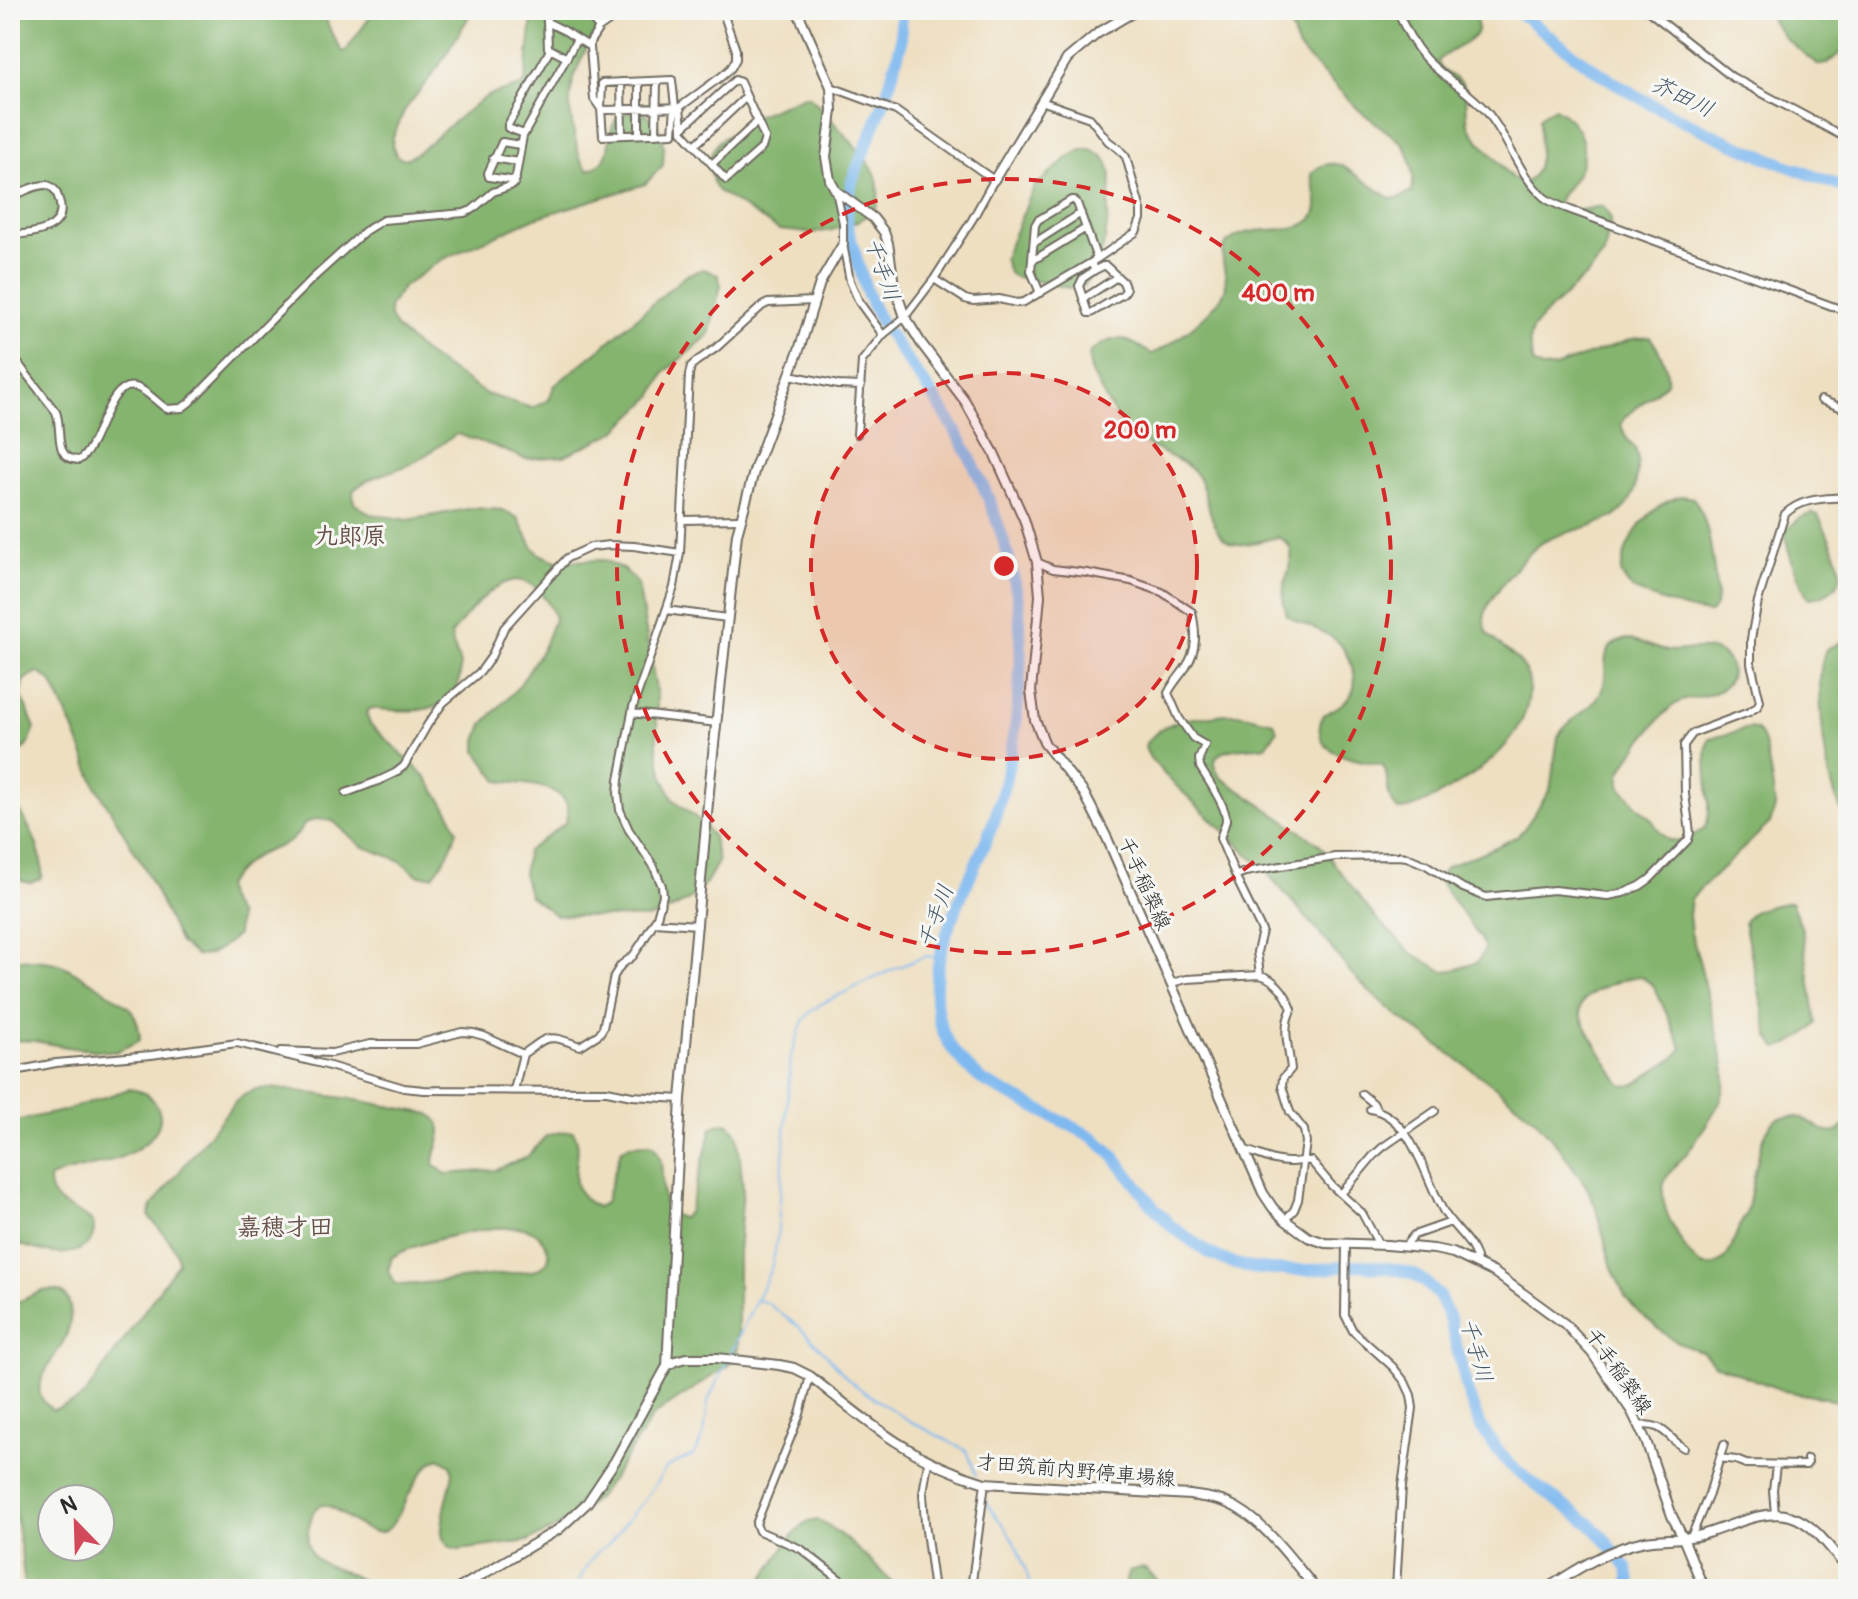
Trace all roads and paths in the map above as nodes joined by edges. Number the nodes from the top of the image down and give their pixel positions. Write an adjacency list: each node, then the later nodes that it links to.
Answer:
1 (546, 10): 13 (street)
2 (583, 10): 12 (street)
3 (603, 10): 12 (street)
4 (612, 10): 14 (street)
5 (722, 10): 29 (street)
6 (797, 10): 24 (main road)
7 (1118, 10): 11 (street)
8 (1137, 10): 11 (main road)
9 (1397, 10): 62 (street)
10 (1647, 10): 40 (street)
11 (1128, 15): 27 (main road)
12 (592, 20): 14 (street)
13 (547, 22): 15 (street); 17 (street)
14 (599, 28): 16 (street)
15 (577, 39): 16 (street); 18 (street)
16 (590, 47): 32 (street)
17 (550, 50): 18 (street); 19 (street)
18 (567, 58): 20 (street)
19 (541, 65): 20 (street); 25 (street)
20 (558, 74): 28 (street)
21 (657, 81): 23 (street); 29 (street); 31 (street)
22 (621, 82): 23 (street); 32 (street); 33 (street)
23 (639, 82): 30 (street)
24 (831, 87): 47 (street); 48 (main road)
25 (524, 94): 28 (street); 36 (street)
26 (746, 97): 34 (street); 35 (street); 42 (street)
27 (1041, 101): 47 (main road); 56 (street)
28 (541, 104): 36 (street)
29 (677, 107): 31 (street); 35 (street); 38 (street)
30 (639, 108): 31 (street); 33 (street); 37 (street)
31 (656, 108): 38 (street)
32 (601, 109): 33 (street); 39 (street)
33 (622, 109): 39 (street)
34 (757, 122): 45 (street); 45 (street)
35 (682, 128): 42 (street)
36 (524, 134): 41 (street)
37 (639, 134): 38 (street); 39 (street)
38 (656, 134)
39 (622, 135)
40 (1848, 139)
41 (520, 145): 43 (street); 44 (street)
42 (695, 145): 45 (street)
43 (493, 158): 44 (street); 46 (street)
44 (518, 162): 46 (street)
45 (712, 164)
46 (516, 179): 65 (street)
47 (994, 180): 58 (street)
48 (840, 194): 54 (street); 63 (main road, 千手稲築線)
49 (10, 198): 52 (street)
50 (1081, 213): 51 (street); 53 (street); 53 (street)
51 (1086, 228): 55 (street); 56 (street)
52 (10, 235)
53 (1034, 243): 55 (street)
54 (843, 244): 61 (main road); 64 (street)
55 (1032, 261): 59 (street)
56 (1094, 264): 57 (street); 59 (street); 60 (street)
57 (1117, 277): 60 (street); 60 (street)
58 (934, 279): 59 (street); 63 (street)
59 (1040, 293)
60 (1083, 299)
61 (814, 301): 66 (main road); 73 (street)
62 (1848, 312)
63 (903, 318): 64 (street); 75 (main road, 千手稲築線)
64 (884, 334): 67 (street)
65 (10, 353)
66 (790, 375): 67 (street); 72 (main road)
67 (861, 386): 70 (street)
68 (1821, 400): 69 (street)
69 (1848, 410)
70 (857, 434)
71 (1848, 497): 81 (street)
72 (740, 519): 73 (street); 77 (main road)
73 (682, 520): 74 (street)
74 (680, 553): 76 (street); 80 (street)
75 (1037, 562): 81 (street); 85 (main road, 千手稲築線)
76 (666, 610): 77 (street); 78 (street)
77 (727, 618): 79 (main road)
78 (632, 713): 79 (street); 82 (street)
79 (717, 723): 83 (main road)
80 (346, 793)
81 (1237, 875): 84 (street)
82 (654, 922): 83 (street); 87 (street)
83 (698, 925): 91 (main road)
84 (1260, 975): 85 (street); 95 (street)
85 (1171, 983): 94 (main road, 千手稲築線)
86 (269, 1050): 87 (street); 88 (street); 89 (street)
87 (523, 1054): 89 (street)
88 (10, 1072)
89 (514, 1090): 91 (street)
90 (1362, 1094): 93 (street)
91 (681, 1099): 103 (main road)
92 (1435, 1111): 93 (street)
93 (1405, 1132): 96 (street); 98 (street)
94 (1245, 1150): 95 (street); 97 (main road, 千手稲築線)
95 (1304, 1160): 96 (street); 97 (street)
96 (1341, 1194): 100 (street)
97 (1285, 1220): 99 (main road, 千手稲築線)
98 (1451, 1222): 101 (street); 102 (street)
99 (1346, 1244): 100 (main road, 千手稲築線); 122 (street)
100 (1379, 1245): 101 (main road, 千手稲築線)
101 (1405, 1246): 102 (main road, 千手稲築線)
102 (1477, 1264): 105 (main road, 千手稲築線)
103 (667, 1366): 104 (main road, 才田筑前内野停車場線); 117 (main road)
104 (810, 1376): 110 (main road, 才田筑前内野停車場線); 118 (street)
105 (1639, 1426): 107 (street); 114 (main road, 千手稲築線)
106 (1724, 1444): 108 (street)
107 (1684, 1448)
108 (1720, 1458): 111 (street); 114 (street)
109 (1807, 1459): 111 (street)
110 (928, 1462): 112 (main road, 才田筑前内野停車場線); 116 (street)
111 (1776, 1466): 113 (street)
112 (985, 1483): 120 (street); 121 (main road, 才田筑前内野停車場線)
113 (1775, 1514): 114 (main road); 115 (main road)
114 (1687, 1537): 123 (main road); 124 (main road, 千手稲築線)
115 (1848, 1570)
116 (934, 1586): 119 (street)
117 (458, 1589)
118 (852, 1589)
119 (924, 1589)
120 (971, 1589)
121 (1316, 1589)
122 (1396, 1589)
123 (1546, 1589)
124 (1704, 1589)

